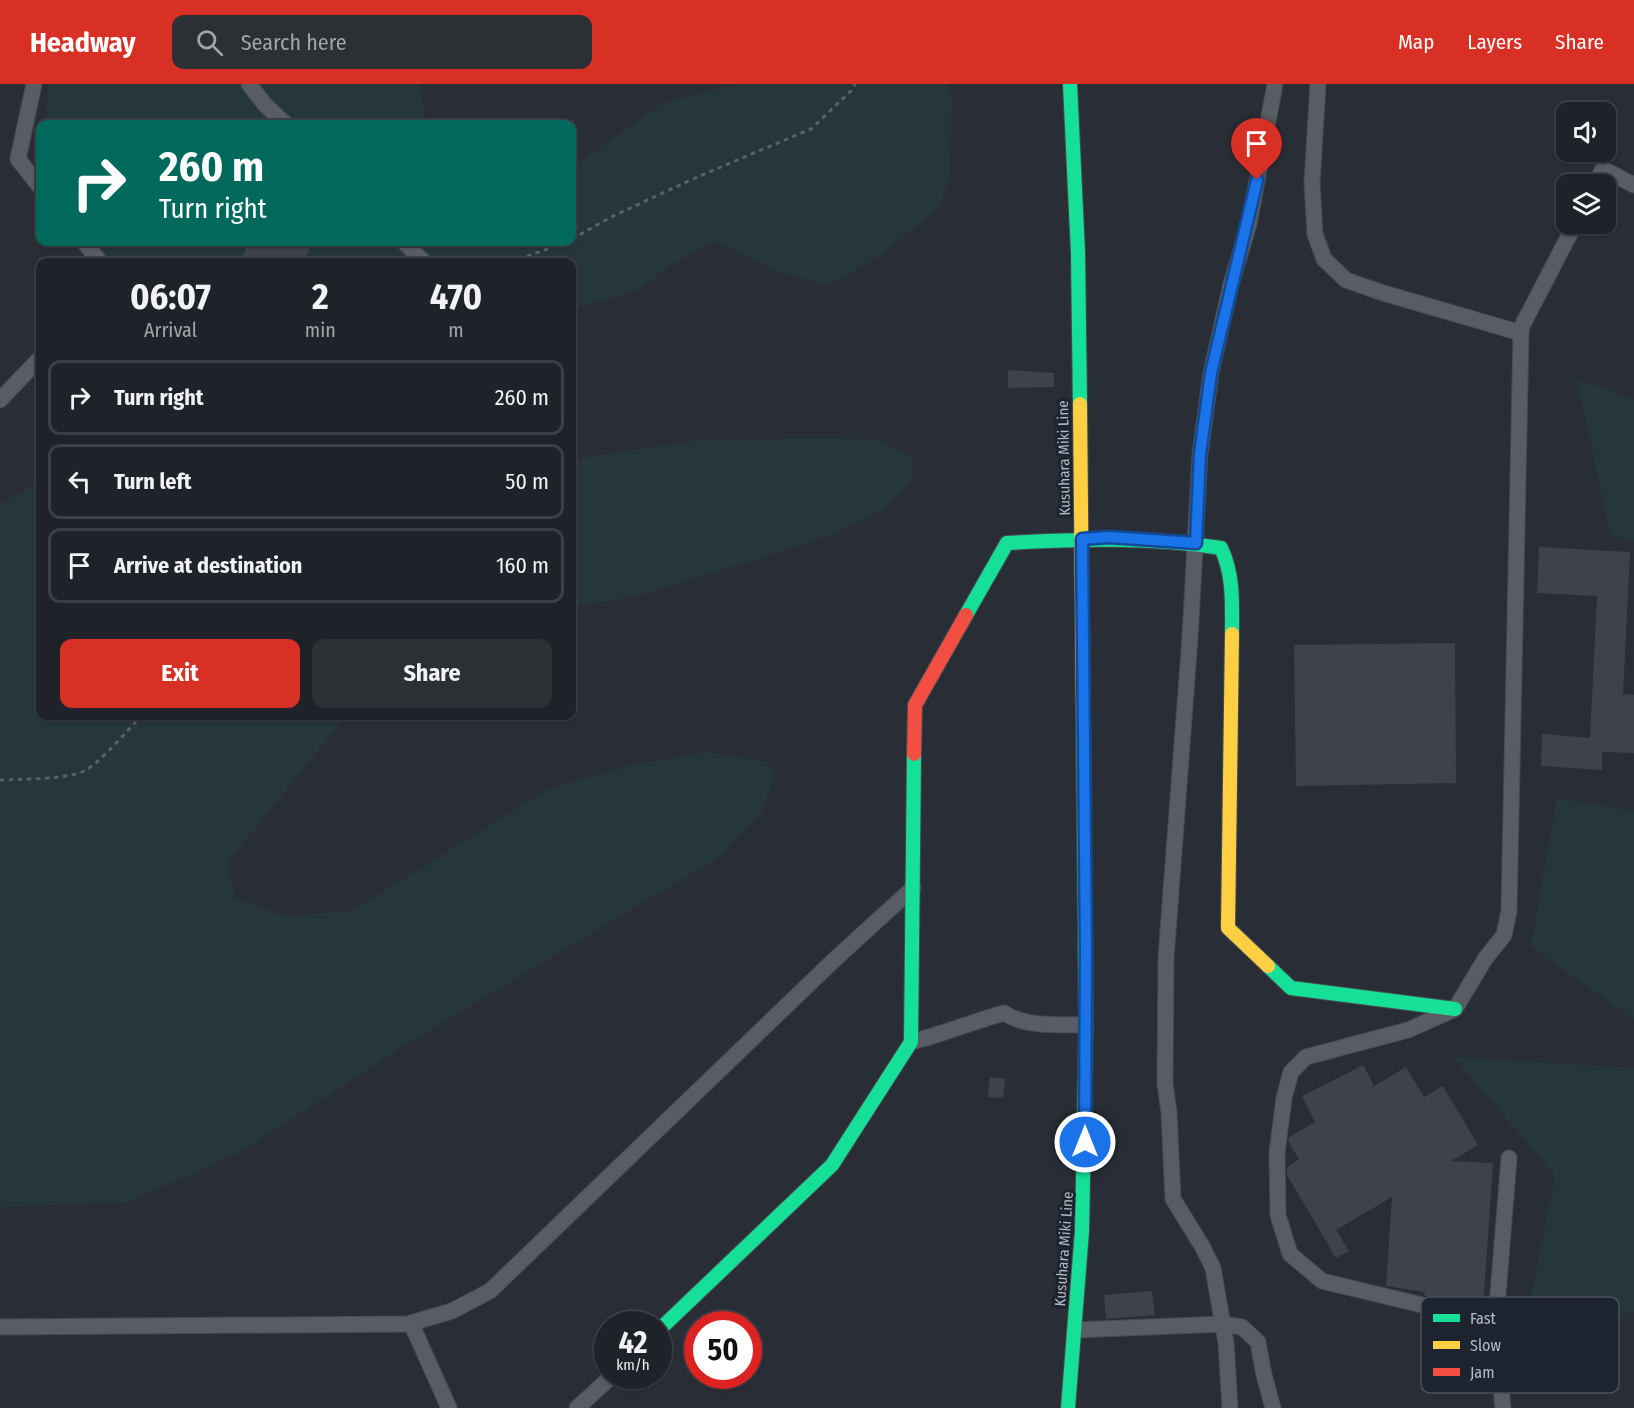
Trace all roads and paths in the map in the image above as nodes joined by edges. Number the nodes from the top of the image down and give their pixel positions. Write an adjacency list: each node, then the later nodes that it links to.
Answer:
1 (34, 84): 11 (street)
2 (249, 84): 7 (street)
3 (855, 84): 14 (path)
4 (1070, 84): 24 (street, Kusuhara Miki Line)
5 (1275, 84): 25 (street)
6 (1318, 84): 21 (street)
7 (282, 120)
8 (1601, 174): 9 (street)
9 (1613, 174)
10 (1616, 175): 12 (street)
11 (36, 182)
12 (1634, 185)
13 (1570, 234): 21 (street)
14 (576, 237)
15 (87, 246): 18 (street)
16 (408, 246): 19 (street)
17 (556, 246): 20 (path)
18 (97, 258)
19 (420, 258)
20 (521, 258)
21 (1521, 333): 29 (street)
22 (36, 362): 23 (street)
23 (0, 400)
24 (1082, 539): 25 (street); 28 (street); 30 (street, Kusuhara Miki Line)
25 (1196, 543): 29 (street); 37 (street)
26 (138, 720): 27 (path)
27 (0, 780)
28 (913, 888): 31 (street); 36 (street)
29 (1455, 1009): 34 (street)
30 (1086, 1025): 31 (street); 39 (street, Kusuhara Miki Line)
31 (911, 1042): 35 (street)
32 (1509, 1158): 33 (street)
33 (1498, 1297)
34 (1421, 1305)
35 (672, 1318)
36 (411, 1323): 38 (street); 42 (street)
37 (1223, 1324): 39 (street); 45 (street); 46 (street)
38 (0, 1327)
39 (1075, 1330): 44 (street, Kusuhara Miki Line)
40 (598, 1389): 43 (street)
41 (1501, 1393): 47 (street)
42 (449, 1408)
43 (577, 1408)
44 (1068, 1408)
45 (1230, 1408)
46 (1273, 1408)
47 (1503, 1408)

